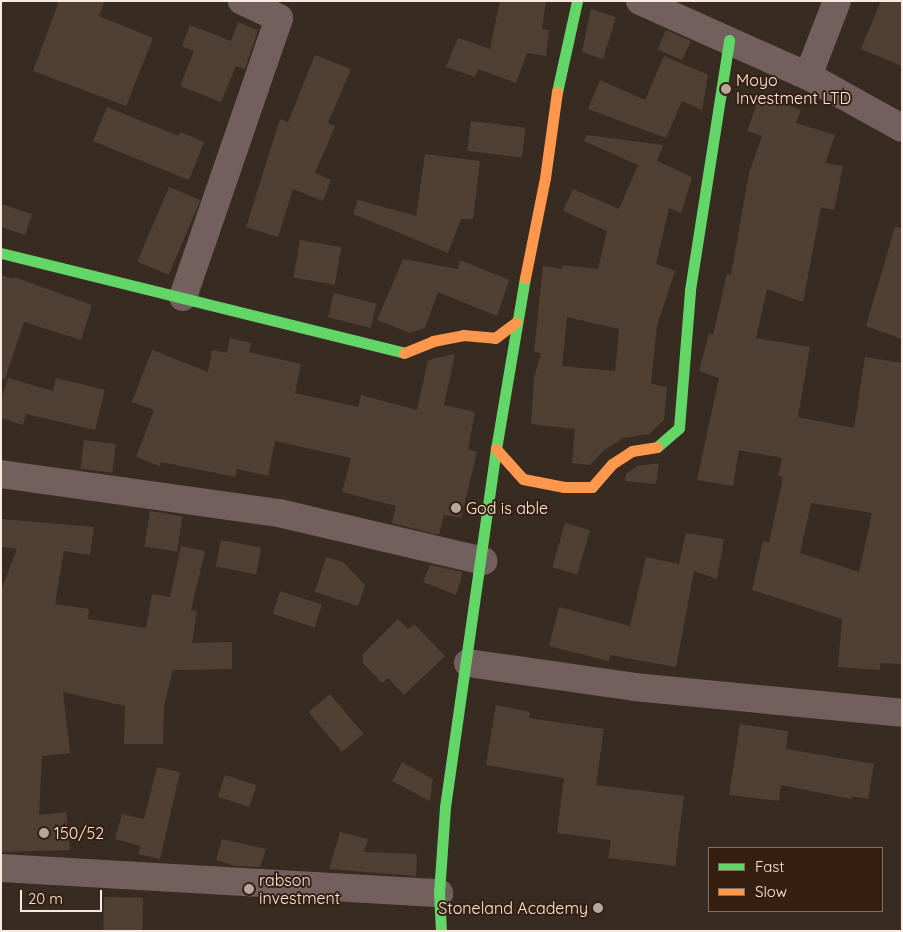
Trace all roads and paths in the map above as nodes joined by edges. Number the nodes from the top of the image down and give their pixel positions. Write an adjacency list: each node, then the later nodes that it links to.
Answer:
1 (242, 1): 10 (street)
2 (577, 1): 11 (street)
3 (640, 1): 5 (street)
4 (837, 1): 7 (street)
5 (690, 11): 6 (street)
6 (729, 40): 7 (street); 12 (street)
7 (808, 76): 8 (street)
8 (902, 128)
9 (1, 253): 10 (street)
10 (183, 297): 11 (street)
11 (516, 322): 12 (street)
12 (496, 449): 14 (street)
13 (1, 474): 14 (street)
14 (483, 562): 15 (street)
15 (468, 663): 16 (street); 18 (street)
16 (902, 713)
17 (1, 868): 18 (street)
18 (440, 894): 19 (street)
19 (441, 931)

